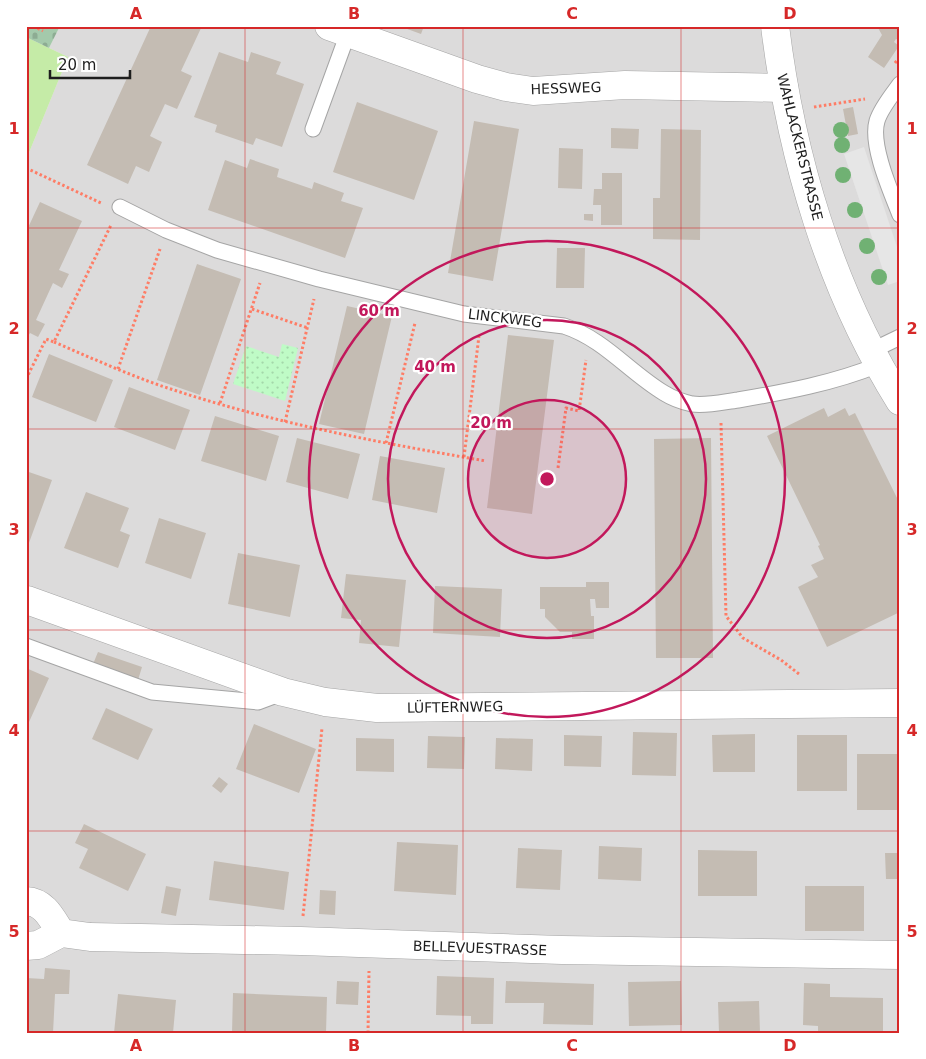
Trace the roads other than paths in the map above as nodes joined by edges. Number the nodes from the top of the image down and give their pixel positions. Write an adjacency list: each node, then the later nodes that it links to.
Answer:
1 (775, 26): 4 (street, WAHLACKERSTRASSE)
2 (338, 30): 4 (street, HESSWEG); 5 (lane)
3 (900, 84): 7 (lane)
4 (787, 99): 9 (street, WAHLACKERSTRASSE)
5 (313, 129)
6 (119, 209): 9 (lane, LINCKWEG)
7 (900, 215)
8 (900, 337): 9 (lane, LINCKWEG)
9 (874, 358): 10 (street, WAHLACKERSTRASSE)
10 (900, 401)
11 (27, 600): 13 (street, LÜFTERNWEG)
12 (26, 646): 13 (lane)
13 (284, 692): 14 (street, LÜFTERNWEG)
14 (900, 703)
15 (26, 901): 16 (street)
16 (61, 933): 17 (street); 18 (street, BELLEVUESTRASSE)
17 (26, 946)
18 (900, 955)

